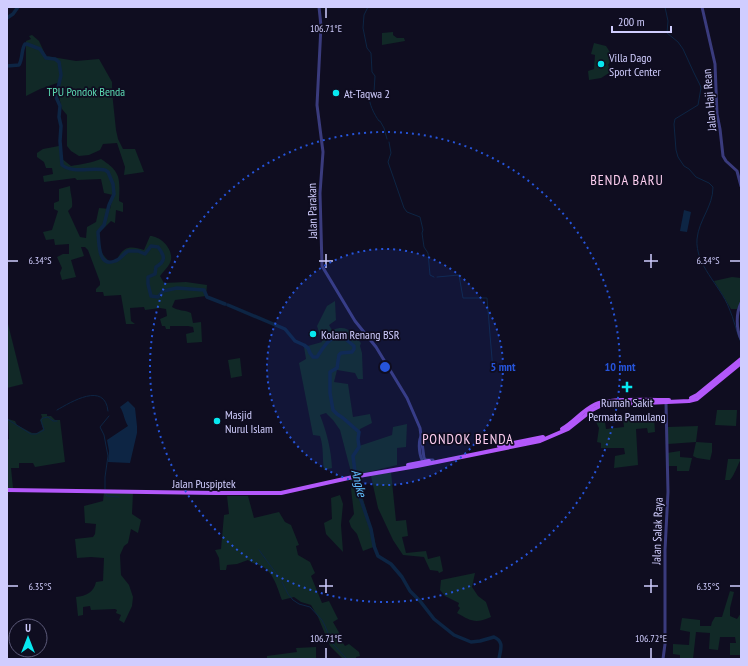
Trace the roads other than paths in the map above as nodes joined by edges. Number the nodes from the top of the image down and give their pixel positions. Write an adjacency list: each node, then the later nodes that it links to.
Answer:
1 (319, 7): 11 (street, Jalan Parakan)
2 (702, 7): 3 (street, Jalan Haji Rean)
3 (741, 186)
4 (741, 303): 5 (street)
5 (741, 339)
6 (741, 359): 8 (main road)
7 (741, 363): 8 (main road)
8 (681, 401): 9 (main road); 10 (main road)
9 (624, 402): 10 (main road); 12 (main road); 13 (main road)
10 (666, 403): 15 (street, Jalan Salak Raya)
11 (420, 436): 12 (street, Jalan Parakan); 13 (street, Jalan Parakan)
12 (433, 460): 13 (main road)
13 (424, 463): 14 (main road, Jalan Puspiptek)
14 (7, 490)
15 (663, 659)

